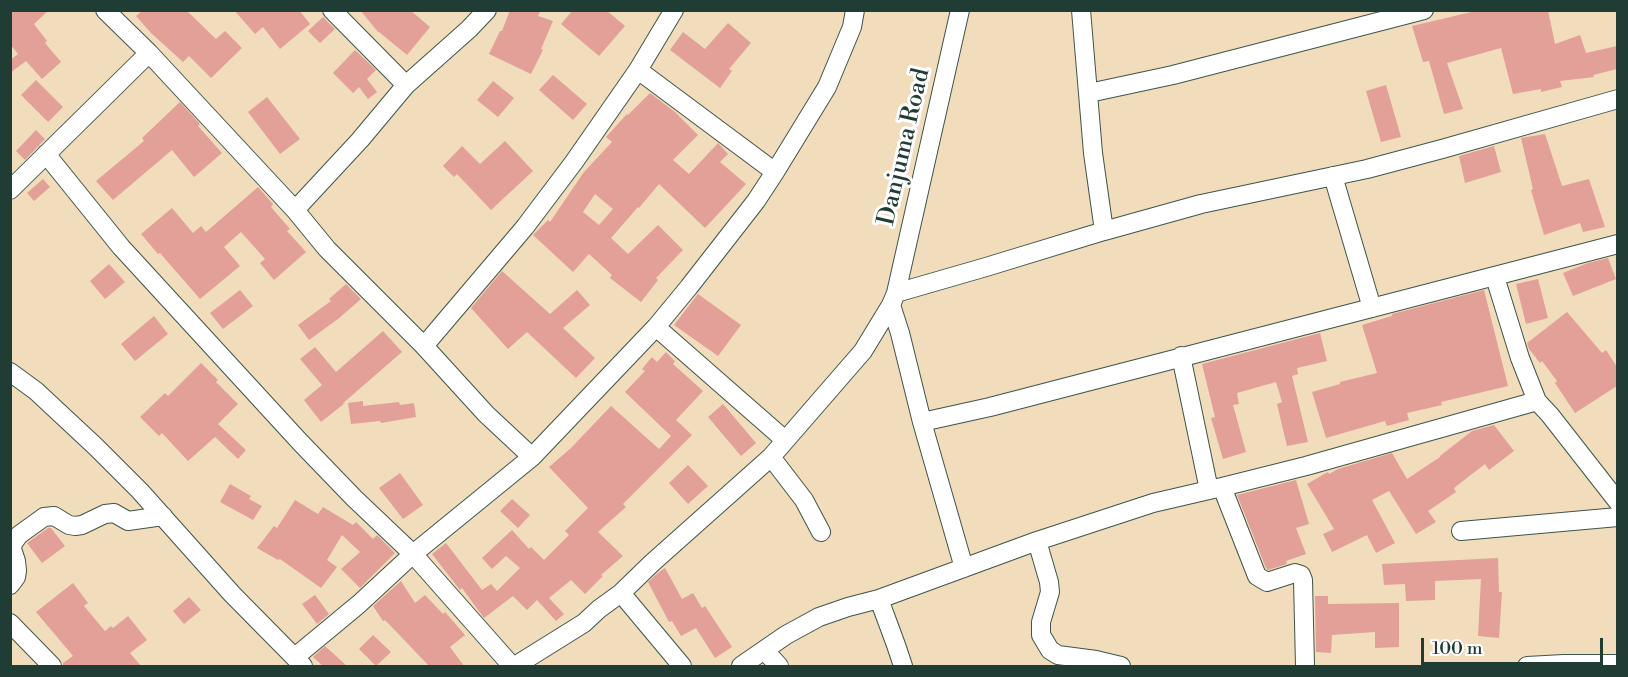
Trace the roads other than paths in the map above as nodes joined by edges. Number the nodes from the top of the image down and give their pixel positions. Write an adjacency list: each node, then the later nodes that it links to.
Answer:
1 (105, 10): 9 (street)
2 (332, 10): 11 (street)
3 (487, 10): 11 (street)
4 (674, 10): 10 (street)
5 (855, 10): 15 (street)
6 (960, 10): 22 (street, Danjuma Road)
7 (1081, 10): 12 (street)
8 (1424, 10): 12 (street)
9 (148, 53): 14 (street); 18 (street)
10 (638, 70): 15 (street); 25 (street)
11 (406, 85): 18 (street)
12 (1089, 93): 19 (street)
13 (1617, 99): 16 (street)
14 (46, 154): 17 (street); 40 (street)
15 (775, 172): 24 (street)
16 (1333, 176): 19 (street); 23 (street)
17 (10, 190)
18 (295, 210): 25 (street)
19 (1104, 231): 22 (street)
20 (1617, 244): 21 (street)
21 (1495, 277): 23 (street); 28 (street)
22 (893, 299): 29 (street); 30 (street)
23 (1372, 308): 26 (street)
24 (656, 327): 30 (street); 31 (street)
25 (424, 346): 31 (street)
26 (1181, 356): 29 (street); 33 (street)
27 (10, 372): 35 (street)
28 (1537, 401): 33 (street); 34 (street)
29 (922, 422): 41 (street)
30 (785, 440): 32 (street)
31 (532, 457): 40 (street)
32 (771, 457): 38 (street); 43 (street)
33 (1216, 488): 39 (street); 56 (street)
34 (1617, 502)
35 (163, 516): 42 (street); 47 (street)
36 (1617, 517): 37 (street)
37 (1461, 531)
38 (821, 532)
39 (1036, 541): 41 (street); 55 (street)
40 (413, 554): 47 (street); 50 (street)
41 (964, 568): 44 (street)
42 (10, 585)
43 (621, 593): 50 (street); 51 (street)
44 (879, 599): 46 (street); 54 (street)
45 (10, 623): 49 (street)
46 (765, 651): 52 (street); 53 (street)
47 (300, 662)
48 (1617, 664): 57 (street)
49 (52, 666)
50 (514, 666)
51 (682, 666)
52 (741, 666)
53 (778, 666)
54 (903, 666)
55 (1121, 666)
56 (1305, 666)
57 (1527, 666)

